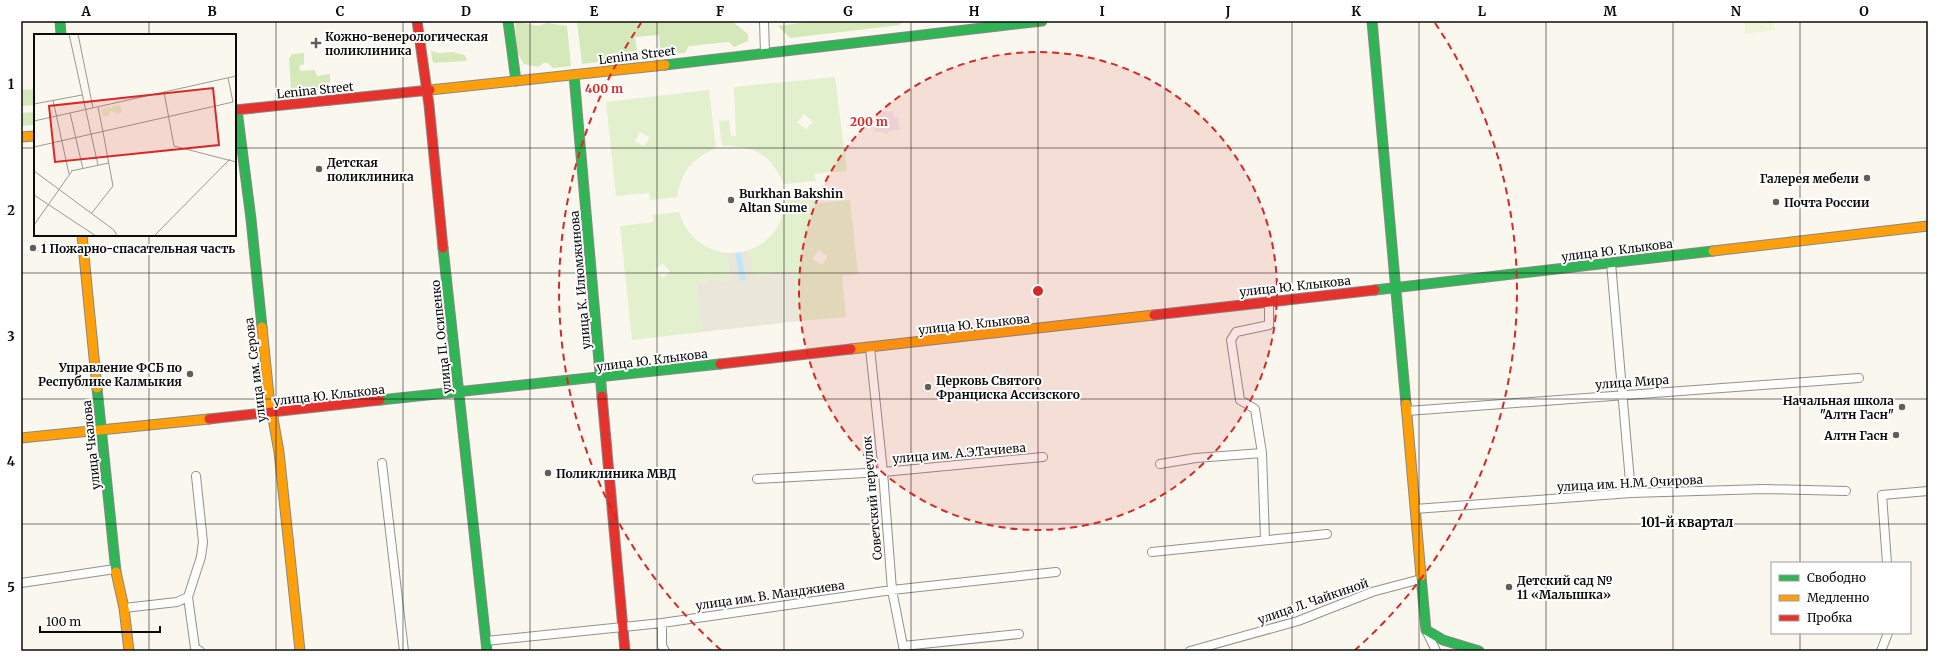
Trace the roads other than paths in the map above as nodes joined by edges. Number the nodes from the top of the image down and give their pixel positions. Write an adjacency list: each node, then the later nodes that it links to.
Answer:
1 (60, 21): 7 (main road)
2 (417, 21): 11 (main road, улица П. Осипенко)
3 (508, 21): 10 (main road)
4 (764, 21): 8 (street)
5 (1042, 21): 8 (main road, Lenina Street)
6 (1372, 21): 18 (main road)
7 (61, 34)
8 (765, 53): 9 (main road, Lenina Street)
9 (574, 75): 10 (main road, Lenina Street); 21 (main road, улица К. Илюмжинова)
10 (516, 81): 11 (main road, Lenina Street)
11 (426, 91): 12 (main road, Lenina Street); 23 (main road, улица П. Осипенко)
12 (236, 110): 26 (main road, улица им. Серова)
13 (34, 136): 14 (main road)
14 (21, 137)
15 (1928, 226): 17 (main road, улица Ю. Клыкова)
16 (82, 236): 27 (main road, улица Чкалова)
17 (1611, 263): 18 (main road, улица Ю. Клыкова); 24 (street)
18 (1396, 287): 19 (main road, улица Ю. Клыкова); 25 (main road)
19 (1269, 301): 20 (main road, улица Ю. Клыкова); 29 (street)
20 (870, 348): 21 (main road, улица Ю. Клыкова); 33 (street, Советский переулок)
21 (602, 378): 23 (main road, улица Ю. Клыкова); 52 (main road, улица К. Илюмжинова)
22 (1859, 378): 24 (street, улица Мира)
23 (458, 393): 26 (main road, улица Ю. Клыкова); 56 (main road, улица П. Осипенко)
24 (1624, 395): 25 (street, улица Мира); 38 (street)
25 (1407, 411): 39 (main road)
26 (271, 413): 27 (main road, улица Ю. Клыкова); 61 (main road, улица им. Серова)
27 (102, 430): 28 (main road, улица Ю. Клыкова); 44 (main road, улица Чкалова)
28 (21, 438)
29 (1262, 453): 32 (street); 41 (street)
30 (1043, 457): 33 (street, улица им. А.Э.Тачиева)
31 (382, 463): 62 (street)
32 (1160, 464)
33 (883, 472): 35 (street, улица им. А.Э.Тачиева); 48 (street, Советский переулок)
34 (196, 476): 49 (street)
35 (757, 479)
36 (1846, 491): 38 (street, улица им. Н.М. Очирова)
37 (1928, 491): 43 (street)
38 (1631, 493): 39 (street, улица им. Н.М. Очирова)
39 (1415, 509): 46 (main road)
40 (1327, 534): 41 (street)
41 (1265, 540): 42 (street)
42 (1152, 552)
43 (1887, 562)
44 (115, 569): 47 (street); 50 (main road, улица Чкалова)
45 (1056, 572): 48 (street, улица им. В. Манджиева)
46 (1422, 579): 53 (main road); 66 (street, улица Л. Чайкиной)
47 (21, 583)
48 (892, 590): 51 (street, улица им. В. Манджиева); 58 (street, Советский переулок)
49 (188, 597): 50 (street); 60 (street)
50 (124, 608): 59 (main road, улица Чкалова)
51 (662, 623): 52 (street, улица им. В. Манджиева); 65 (street)
52 (622, 626): 56 (street, улица им. В. Манджиева); 64 (main road, улица К. Илюмжинова)
53 (1426, 630): 57 (main road); 67 (street)
54 (1019, 634): 58 (street)
55 (1888, 634): 70 (street)
56 (486, 641): 63 (main road, улица П. Осипенко)
57 (1458, 644): 68 (street); 69 (main road)
58 (904, 648)
59 (129, 651)
60 (200, 651)
61 (300, 651)
62 (404, 651)
63 (487, 651)
64 (625, 651)
65 (665, 651)
66 (1190, 651)
67 (1436, 651)
68 (1450, 651)
69 (1479, 651)
70 (1882, 651)

